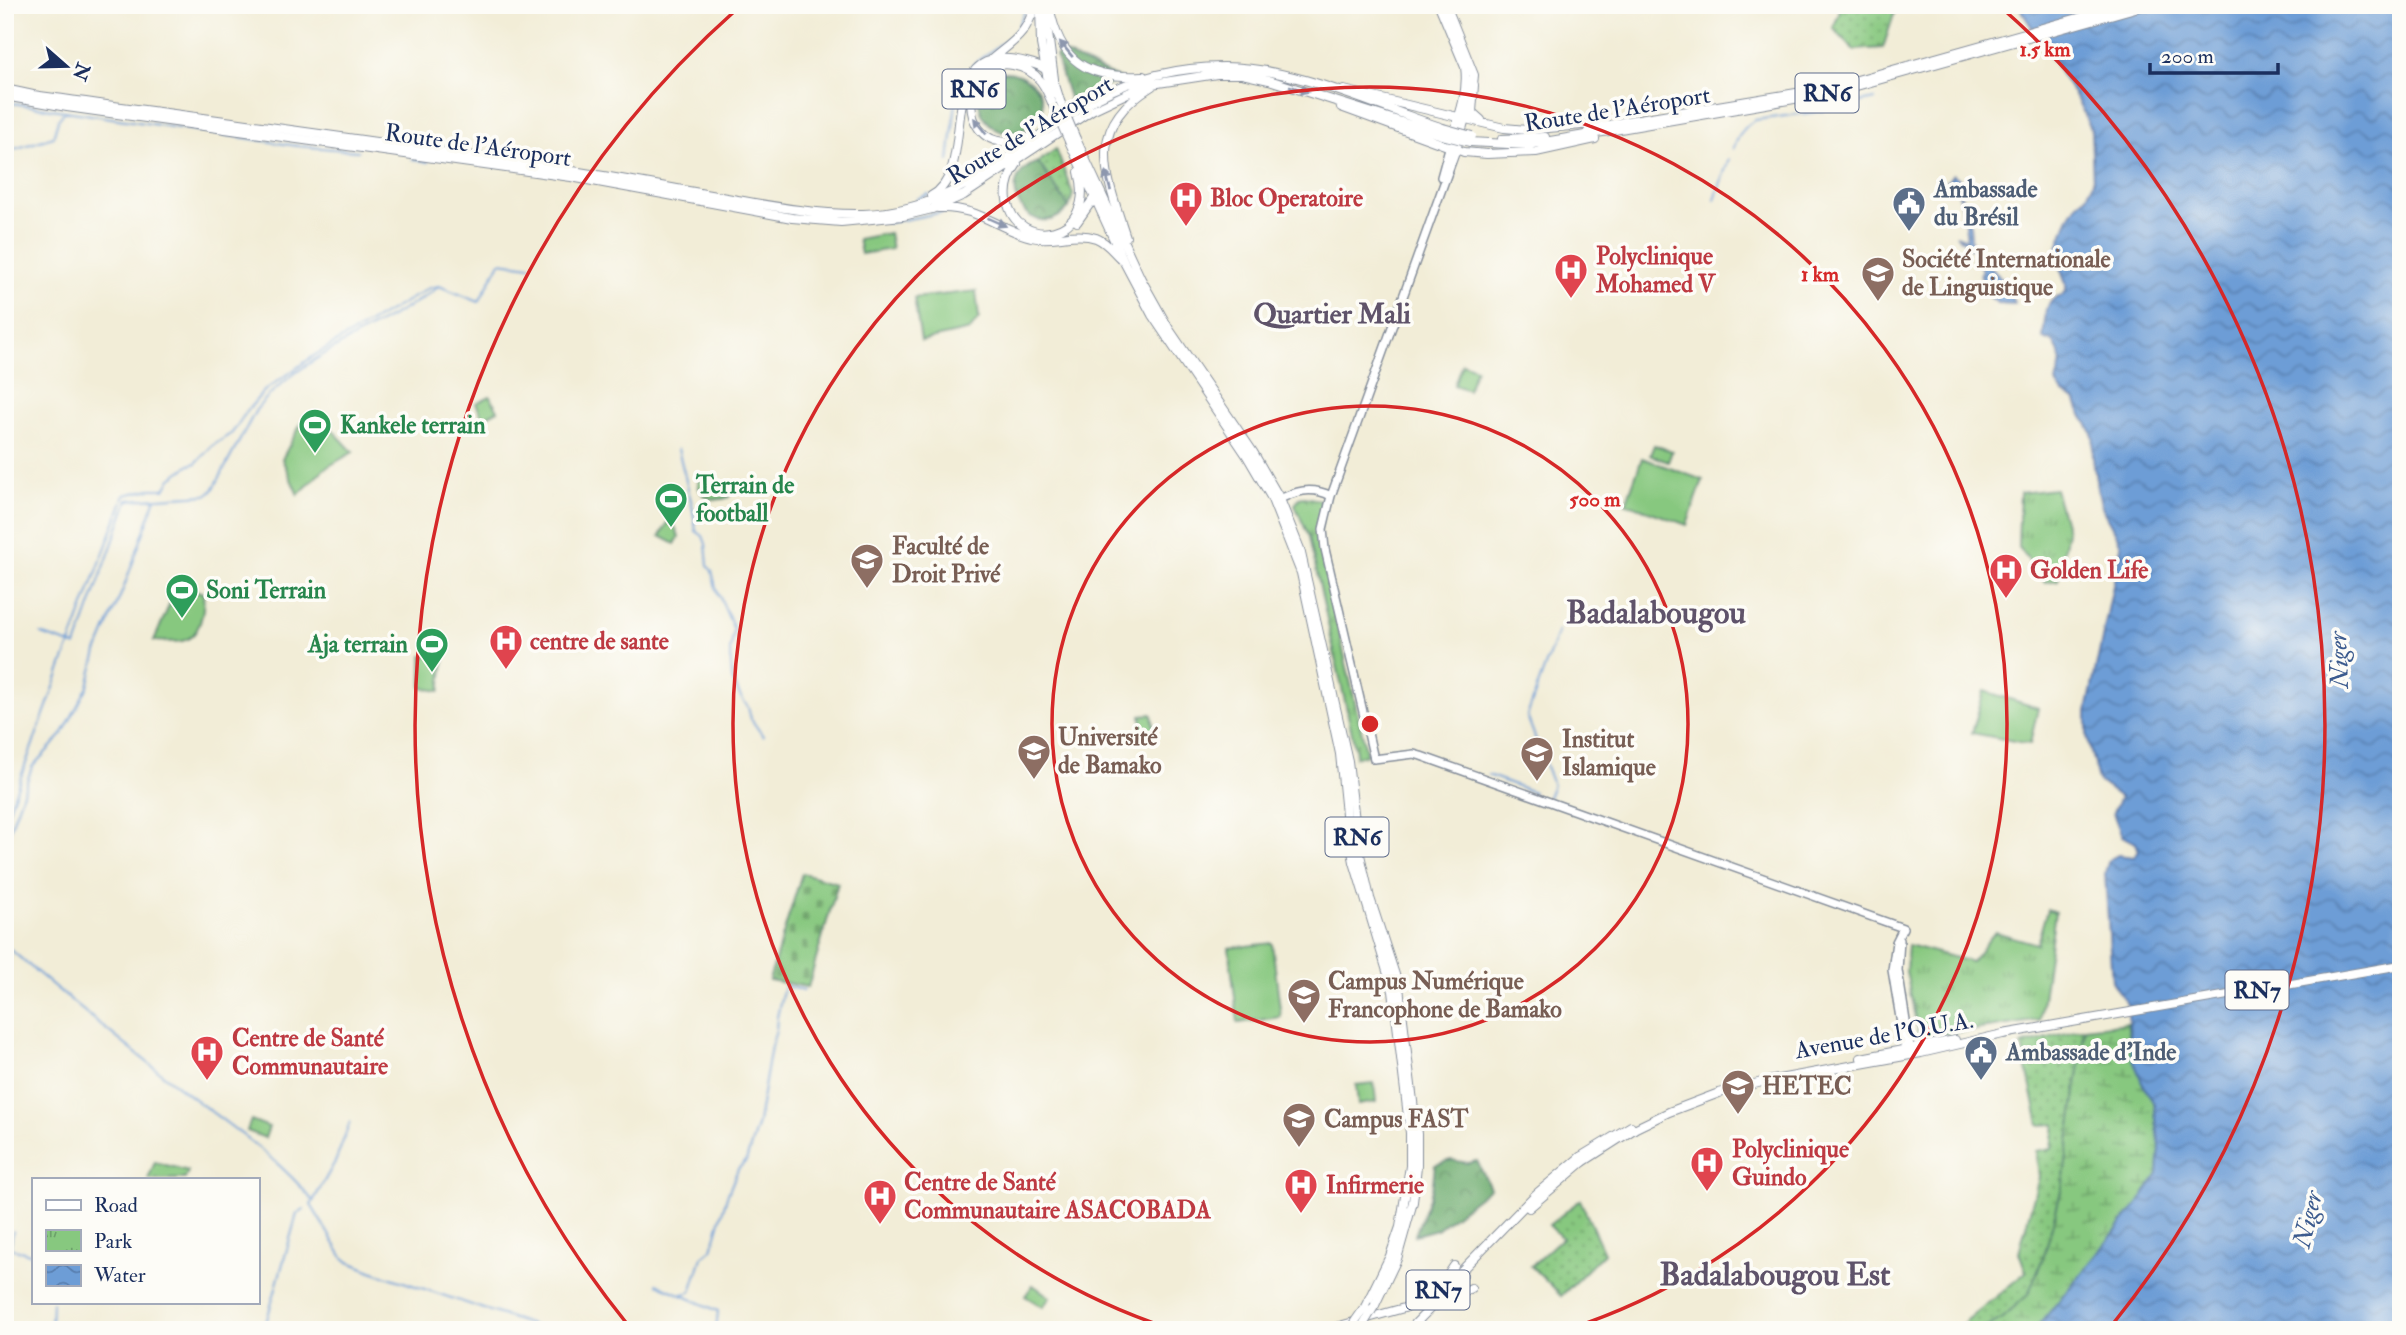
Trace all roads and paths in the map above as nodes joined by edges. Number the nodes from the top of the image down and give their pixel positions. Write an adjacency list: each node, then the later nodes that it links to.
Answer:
1 (1035, 5): 8 (main road)
2 (1045, 5): 9 (main road); 10 (main road, one-way to 2); 11 (main road)
3 (1439, 5): 18 (main road)
4 (1446, 5): 13 (main road)
5 (2125, 5): 7 (main road, RN6)
6 (2146, 5): 7 (main road, RN6)
7 (2020, 37): 20 (main road, Route de l'Aéroport / RN6)
8 (991, 60): 9 (main road); 29 (main road)
9 (1045, 68): 11 (main road); 17 (main road)
10 (1150, 76): 15 (main road, Route de l'Aéroport / RN6); 21 (main road, Route de l'Aéroport / RN6)
11 (1054, 79): 17 (main road)
12 (1160, 82): 15 (main road, Route de l'Aéroport / RN6, one-way to 15); 25 (main road, Route de l'Aéroport); 32 (main road, RN6, one-way to 12)
13 (1474, 85): 18 (main road); 19 (main road)
14 (5, 89): 29 (main road, Route de l'Aéroport)
15 (1320, 91): 18 (main road); 20 (main road, Route de l'Aéroport / RN6, bridge); 23 (main road)
16 (5, 96): 28 (main road, Route de l'Aéroport)
17 (1056, 105): 21 (main road, RN6, one-way to 17); 22 (main road, bridge)
18 (1462, 117): 19 (main road); 23 (main road)
19 (1487, 123): 20 (main road)
20 (1628, 125): 23 (main road)
21 (1041, 134): 29 (main road, Route de l'Aéroport)
22 (1072, 140): 24 (main road); 26 (main road)
23 (1452, 149): 33 (main road)
24 (1073, 151): 25 (main road); 27 (main road, RN6)
25 (1030, 153): 28 (main road, Route de l'Aéroport)
26 (1098, 188): 27 (main road); 32 (main road)
27 (1095, 198): 30 (main road); 31 (main road, RN6)
28 (932, 209): 30 (main road, one-way to 30)
29 (893, 212)
30 (1059, 237): 31 (main road)
31 (1123, 261): 34 (main road, RN6)
32 (1136, 270): 34 (main road, RN6)
33 (1331, 496): 34 (main road); 36 (main road)
34 (1277, 500): 38 (main road, RN6)
35 (2401, 965): 36 (main road, Avenue de l'O.U.A. / RN7)
36 (1908, 1052): 37 (main road, Avenue de l'O.U.A. / RN7)
37 (1582, 1160): 41 (main road, RN7); 42 (main road, RN7)
38 (1413, 1166): 44 (main road, RN6, bridge); 45 (main road, RN6, bridge)
39 (1454, 1266): 41 (main road)
40 (1471, 1288): 42 (main road)
41 (1438, 1290): 43 (main road, RN7)
42 (1430, 1309): 46 (main road, RN7)
43 (1325, 1330)
44 (1349, 1330)
45 (1360, 1330)
46 (1409, 1330)

